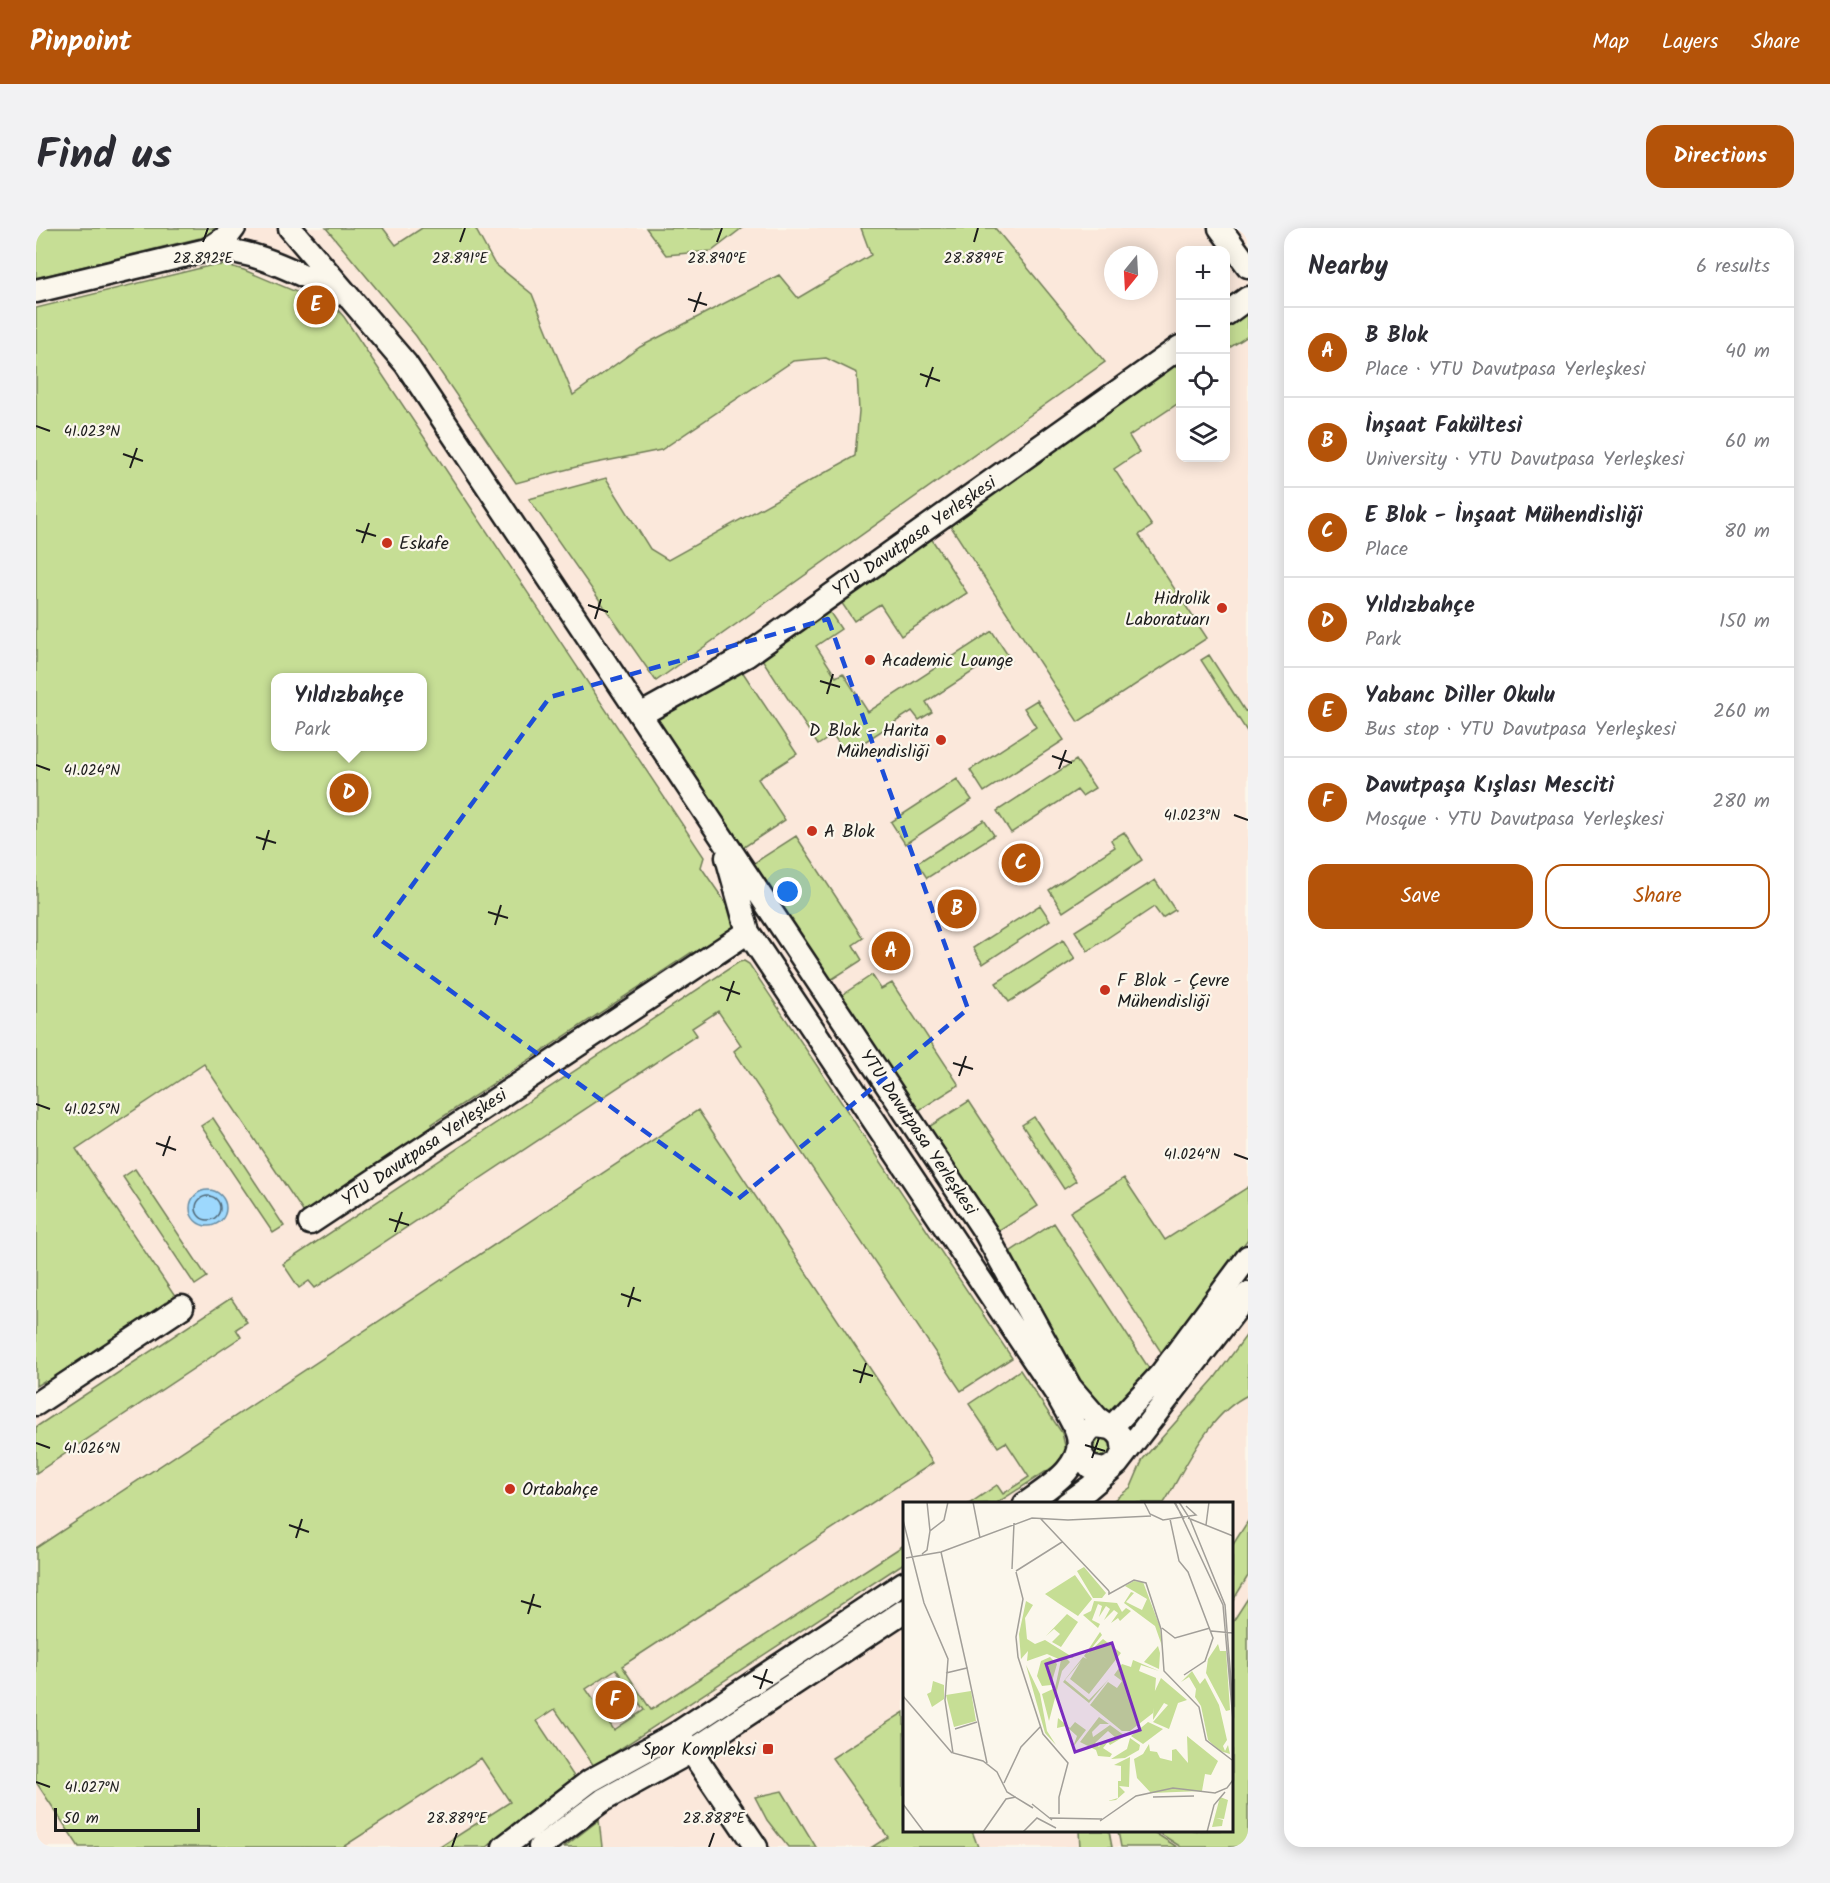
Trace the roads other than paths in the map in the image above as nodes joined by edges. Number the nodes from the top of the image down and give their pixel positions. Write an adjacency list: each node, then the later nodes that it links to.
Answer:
1 (234, 228): 4 (street, YTU Davutpasa Yerleşkesi)
2 (290, 228): 7 (street, YTU Davutpasa Yerleşkesi)
3 (1220, 228): 5 (street)
4 (207, 250): 6 (street, YTU Davutpasa Yerleşkesi); 7 (street, YTU Davutpasa Yerleşkesi)
5 (1248, 266)
6 (36, 291)
7 (347, 295): 11 (street, YTU Davutpasa Yerleşkesi)
8 (1248, 298): 9 (street)
9 (1230, 311)
10 (1176, 349): 11 (street, YTU Davutpasa Yerleşkesi)
11 (640, 715): 12 (street, YTU Davutpasa Yerleşkesi)
12 (722, 837): 13 (street, YTU Davutpasa Yerleşkesi); 19 (street, YTU Davutpasa Yerleşkesi)
13 (748, 932): 14 (street, YTU Davutpasa Yerleşkesi); 20 (street, YTU Davutpasa Yerleşkesi)
14 (310, 1222)
15 (1248, 1257): 19 (street)
16 (1248, 1294): 21 (street)
17 (182, 1307): 18 (street)
18 (36, 1404)
19 (1111, 1428): 20 (street); 21 (street, YTU Davutpasa Yerleşkesi)
20 (1079, 1448): 21 (street, YTU Davutpasa Yerleşkesi); 22 (street)
21 (1117, 1464): 23 (street)
22 (1027, 1502)
23 (1068, 1502)
24 (903, 1584): 26 (street)
25 (903, 1612): 27 (street)
26 (679, 1732): 27 (street); 28 (street)
27 (692, 1751): 29 (street); 30 (street)
28 (504, 1847)
29 (540, 1847)
30 (756, 1847)

